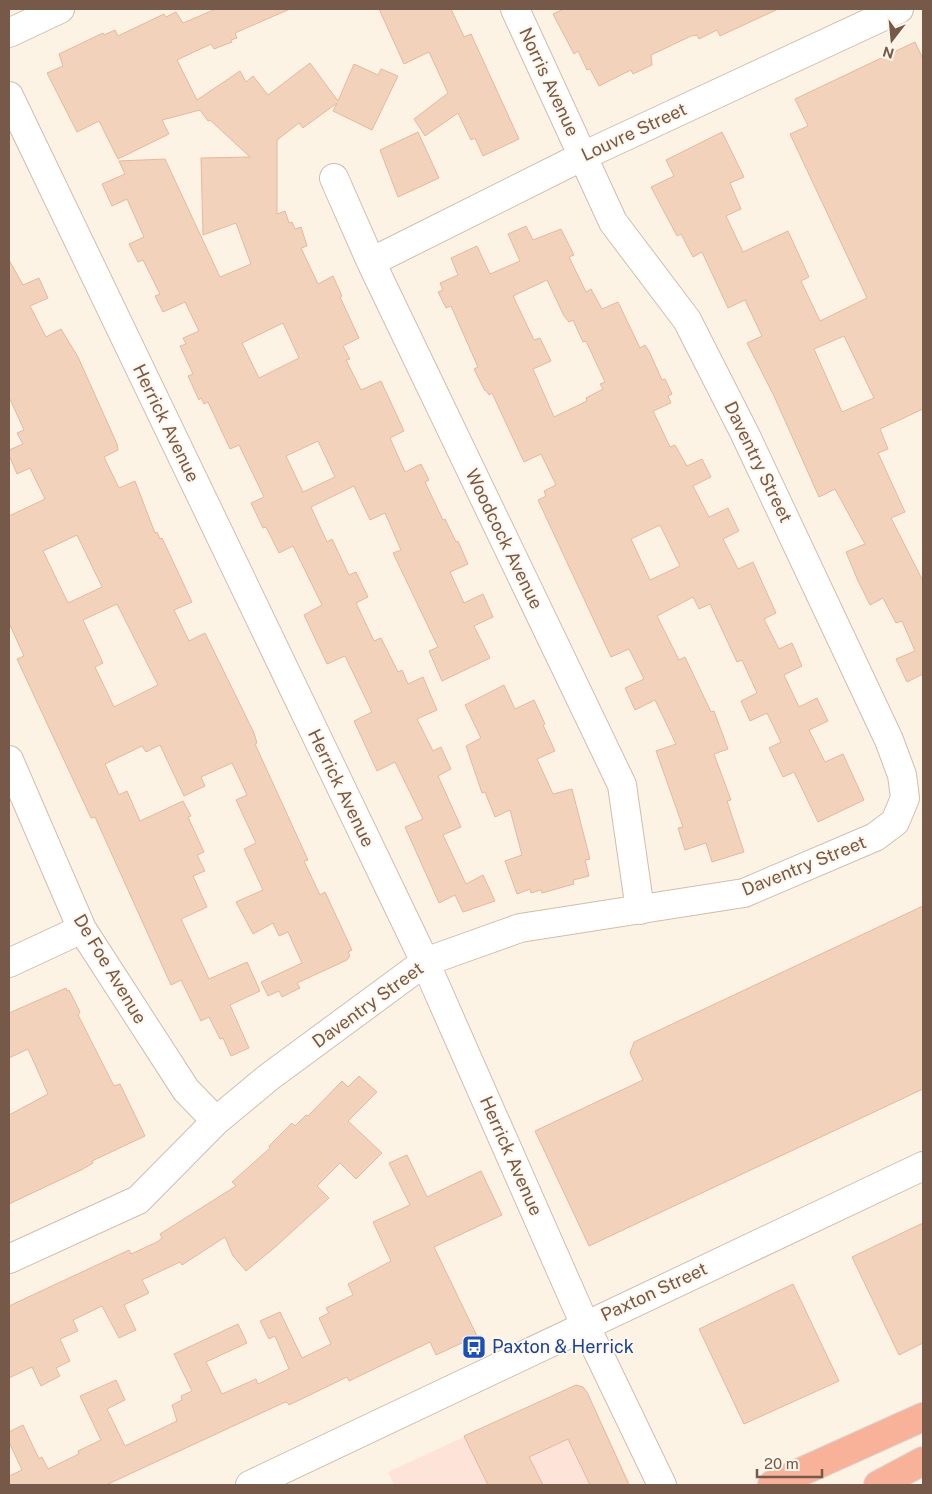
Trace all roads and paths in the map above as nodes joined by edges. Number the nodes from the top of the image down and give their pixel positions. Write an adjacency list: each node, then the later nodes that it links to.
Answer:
1 (60, 9): 4 (street)
2 (515, 9): 6 (street, Norris Avenue)
3 (899, 9): 6 (street, Louvre Street)
4 (9, 33)
5 (9, 96): 12 (street, Herrick Avenue)
6 (583, 156): 8 (street, Louvre Street); 10 (street, Daventry Street)
7 (334, 178): 8 (street, Woodcock Avenue)
8 (371, 262): 10 (street, Woodcock Avenue)
9 (9, 760): 11 (street, De Foe Avenue)
10 (640, 910): 12 (street, Daventry Street)
11 (82, 929): 13 (street); 14 (street, De Foe Avenue)
12 (425, 962): 14 (street, Daventry Street); 17 (street, Herrick Avenue)
13 (9, 963)
14 (216, 1121): 16 (street, Daventry Street)
15 (923, 1166): 17 (street, Paxton Street)
16 (9, 1259)
17 (586, 1325): 20 (street, Paxton Street); 21 (street, Herrick Avenue)
18 (923, 1417): 22 (highway)
19 (923, 1461): 23 (highway)
20 (250, 1485)
21 (662, 1485)
22 (772, 1485)
23 (878, 1485)

